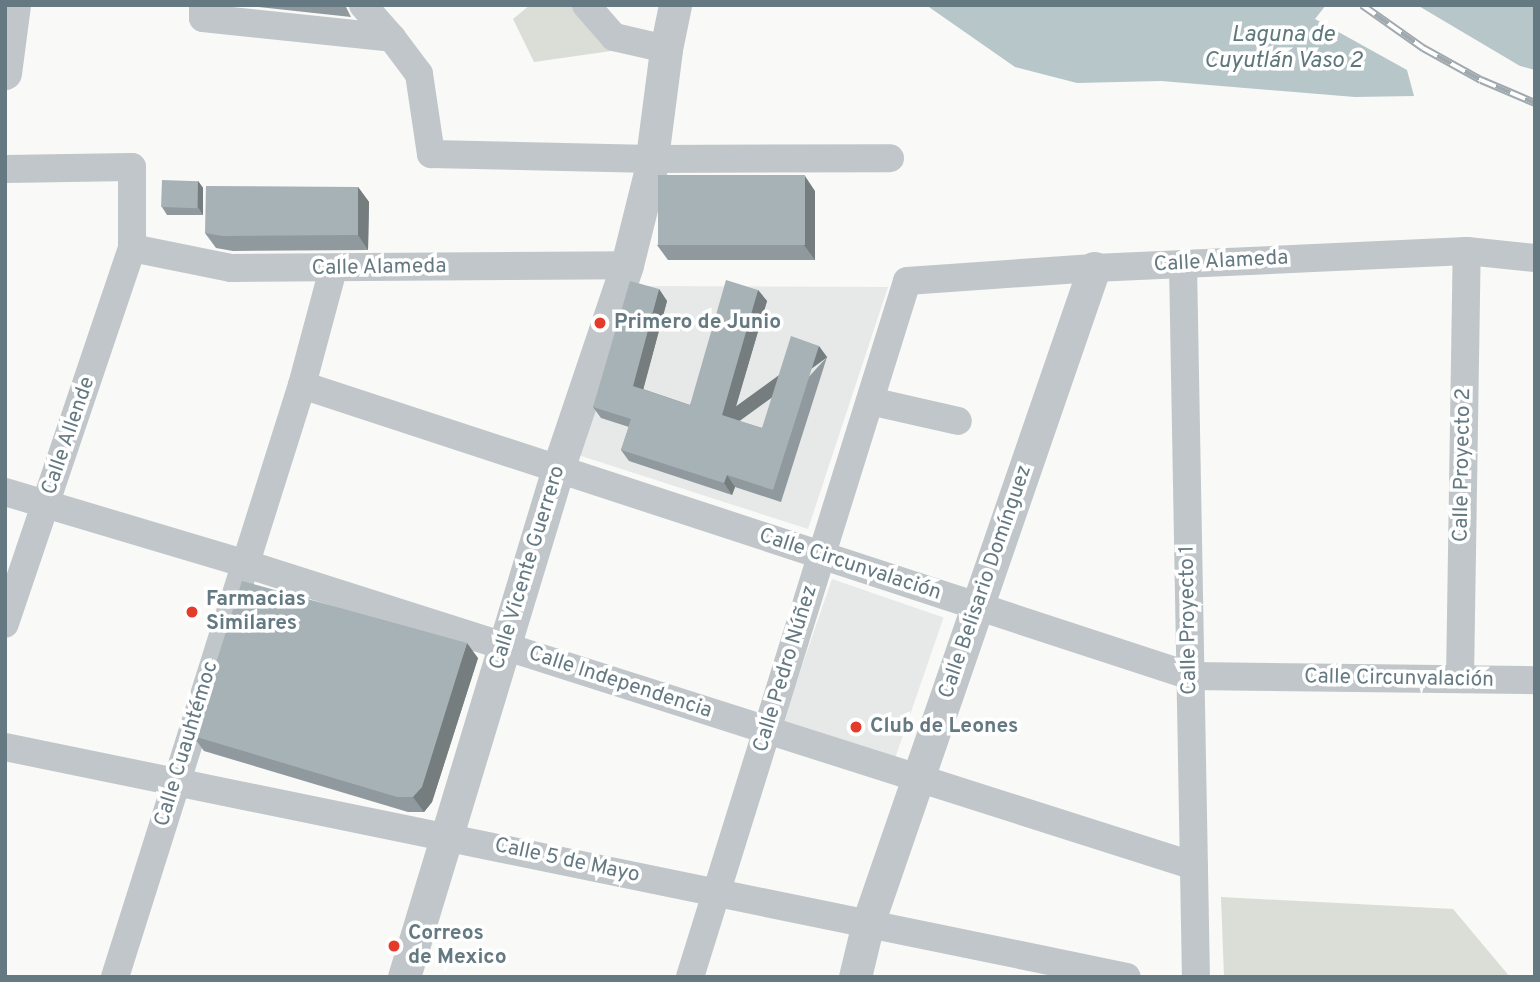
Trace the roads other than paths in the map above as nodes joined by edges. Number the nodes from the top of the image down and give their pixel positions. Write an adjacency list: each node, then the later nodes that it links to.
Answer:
1 (14, 5): 8 (street)
2 (203, 5): 6 (street)
3 (363, 5): 6 (street)
4 (586, 5): 7 (street)
5 (675, 5): 7 (street, Calle Vicente Guerrero)
6 (379, 36): 9 (street)
7 (666, 49): 9 (street, Calle Vicente Guerrero)
8 (5, 72)
9 (653, 159): 10 (street); 16 (street, Calle Vicente Guerrero)
10 (890, 159)
11 (5, 169): 12 (street, Calle Allende)
12 (132, 248): 18 (street, Calle Alameda); 25 (street, Calle Allende)
13 (1467, 251): 14 (street, Calle Alameda); 15 (street, Calle Alameda); 32 (street, Calle Proyecto 2)
14 (1535, 258)
15 (1183, 264): 17 (street, Calle Alameda); 31 (street, Calle Proyecto 1)
16 (627, 265): 18 (street, Calle Alameda); 23 (street, Calle Vicente Guerrero)
17 (1094, 268): 19 (street, Calle Alameda); 28 (street, Calle Belisario Domínguez)
18 (332, 270): 20 (street, Calle Cuauhtémoc)
19 (907, 281): 21 (street, Calle Pedro Núñez)
20 (302, 385): 23 (street, Calle Circunvalación); 27 (street, Calle Cuauhtémoc)
21 (870, 401): 22 (street); 26 (street, Calle Pedro Núñez)
22 (958, 421)
23 (558, 469): 26 (street, Calle Circunvalación); 30 (street, Calle Vicente Guerrero)
24 (5, 492): 25 (street, Calle Independencia)
25 (46, 504): 27 (street, Calle Independencia); 29 (street, Calle Allende)
26 (821, 555): 28 (street, Calle Circunvalación); 34 (street, Calle Pedro Núñez)
27 (243, 563): 30 (street, Calle Independencia); 37 (street, Calle Cuauhtémoc)
28 (977, 607): 31 (street, Calle Circunvalación); 36 (street, Calle Belisario Domínguez)
29 (5, 624)
30 (504, 646): 34 (street, Calle Independencia); 38 (street, Calle Vicente Guerrero)
31 (1190, 676): 32 (street, Calle Circunvalación); 39 (street, Calle Proyecto 1)
32 (1460, 679): 33 (street, Calle Circunvalación)
33 (1535, 680)
34 (767, 730): 36 (street, Calle Independencia); 40 (street, Calle Pedro Núñez)
35 (5, 747): 37 (street, Calle 5 de Mayo)
36 (918, 778): 39 (street, Calle Independencia); 41 (street, Calle Belisario Domínguez)
37 (176, 780): 38 (street, Calle 5 de Mayo); 43 (street, Calle Cuauhtémoc)
38 (447, 836): 40 (street, Calle 5 de Mayo); 44 (street, Calle Vicente Guerrero)
39 (1194, 866): 48 (street, Calle Proyecto 1)
40 (717, 891): 41 (street, Calle 5 de Mayo); 45 (street, Calle Pedro Núñez)
41 (868, 923): 42 (street, Calle 5 de Mayo); 46 (street, Calle Belisario Domínguez)
42 (1072, 971): 47 (street, Calle 5 de Mayo)
43 (115, 977)
44 (404, 977)
45 (690, 977)
46 (855, 977)
47 (1128, 977)
48 (1196, 977)

